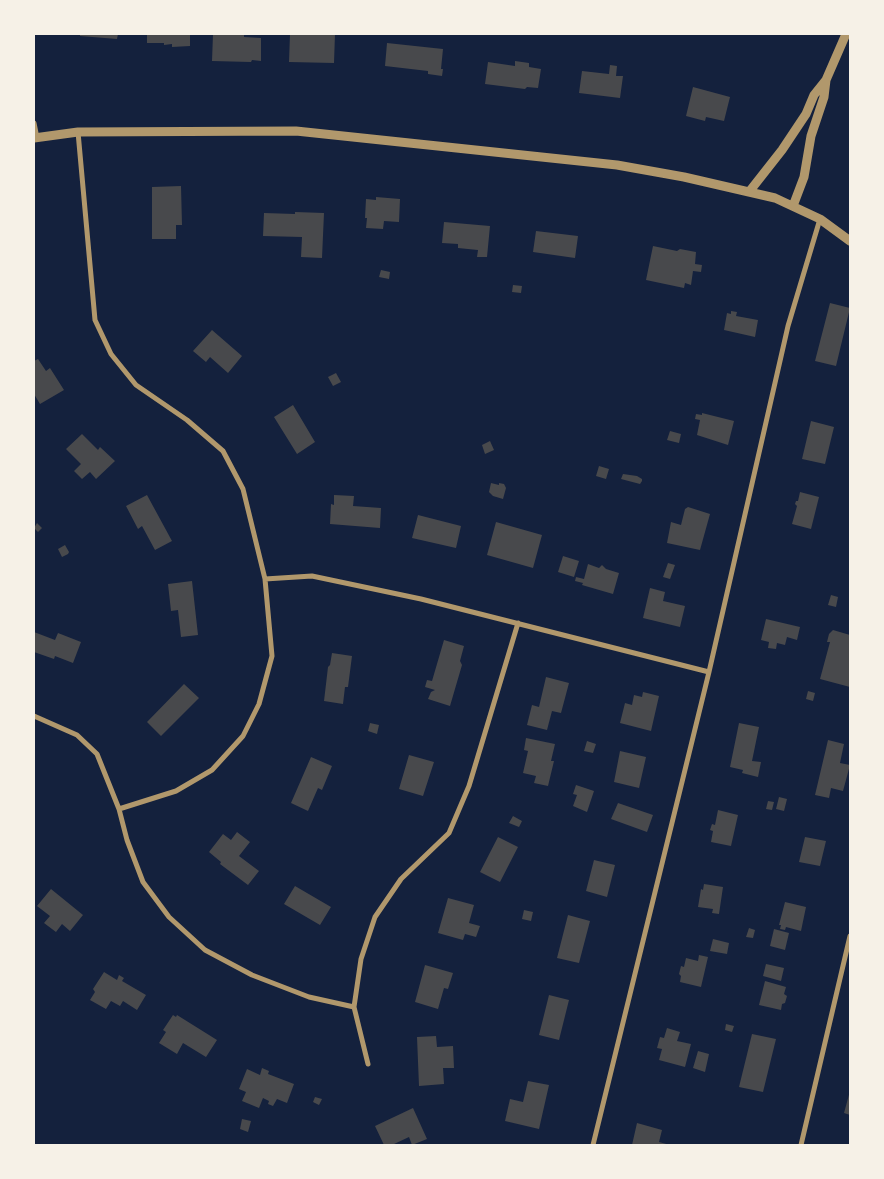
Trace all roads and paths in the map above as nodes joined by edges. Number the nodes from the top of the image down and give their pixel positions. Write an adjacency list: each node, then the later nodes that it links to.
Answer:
1 (846, 34): 2 (street)
2 (826, 80): 6 (street); 7 (street)
3 (34, 123): 5 (street)
4 (78, 132): 5 (street); 6 (street); 10 (street)
5 (35, 138)
6 (749, 192): 7 (street)
7 (793, 206): 8 (street)
8 (820, 219): 9 (street); 12 (street)
9 (850, 241)
10 (265, 579): 11 (street); 14 (street)
11 (518, 623): 12 (street); 16 (street)
12 (709, 672): 18 (street)
13 (34, 716): 14 (street)
14 (119, 809): 16 (street)
15 (850, 936): 19 (street)
16 (354, 1008): 17 (street)
17 (368, 1064)
18 (593, 1145)
19 (801, 1145)

